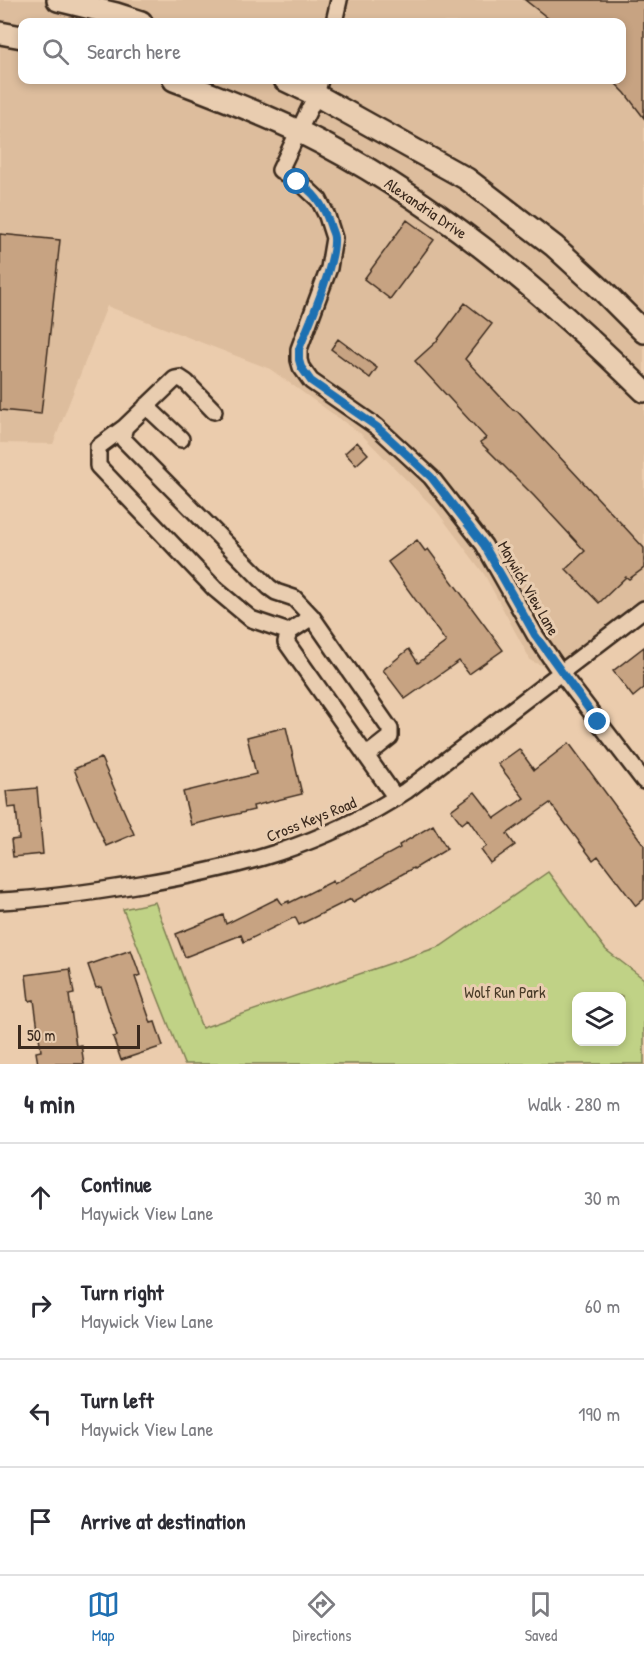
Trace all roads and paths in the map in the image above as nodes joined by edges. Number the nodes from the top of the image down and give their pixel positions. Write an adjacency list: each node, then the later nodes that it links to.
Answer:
1 (58, 0): 3 (main road)
2 (339, 0): 4 (street)
3 (128, 18)
4 (335, 18)
5 (0, 33): 6 (main road)
6 (18, 36)
7 (184, 84): 9 (main road, Alexandria Drive)
8 (318, 87): 9 (street); 10 (main road)
9 (298, 132): 11 (main road, Alexandria Drive); 19 (street, Maywick View Lane)
10 (644, 332)
11 (644, 391)
12 (146, 406): 13 (street); 14 (street); 15 (street)
13 (214, 411)
14 (125, 427): 17 (street); 18 (street)
15 (181, 439)
16 (644, 609): 19 (street, Cross Keys Road)
17 (312, 617): 18 (street); 20 (street)
18 (289, 632): 20 (street)
19 (561, 673): 21 (street, Maywick View Lane); 22 (street, Cross Keys Road)
20 (366, 756): 22 (street)
21 (644, 781)
22 (396, 798): 23 (street, Cross Keys Road)
23 (0, 901)

